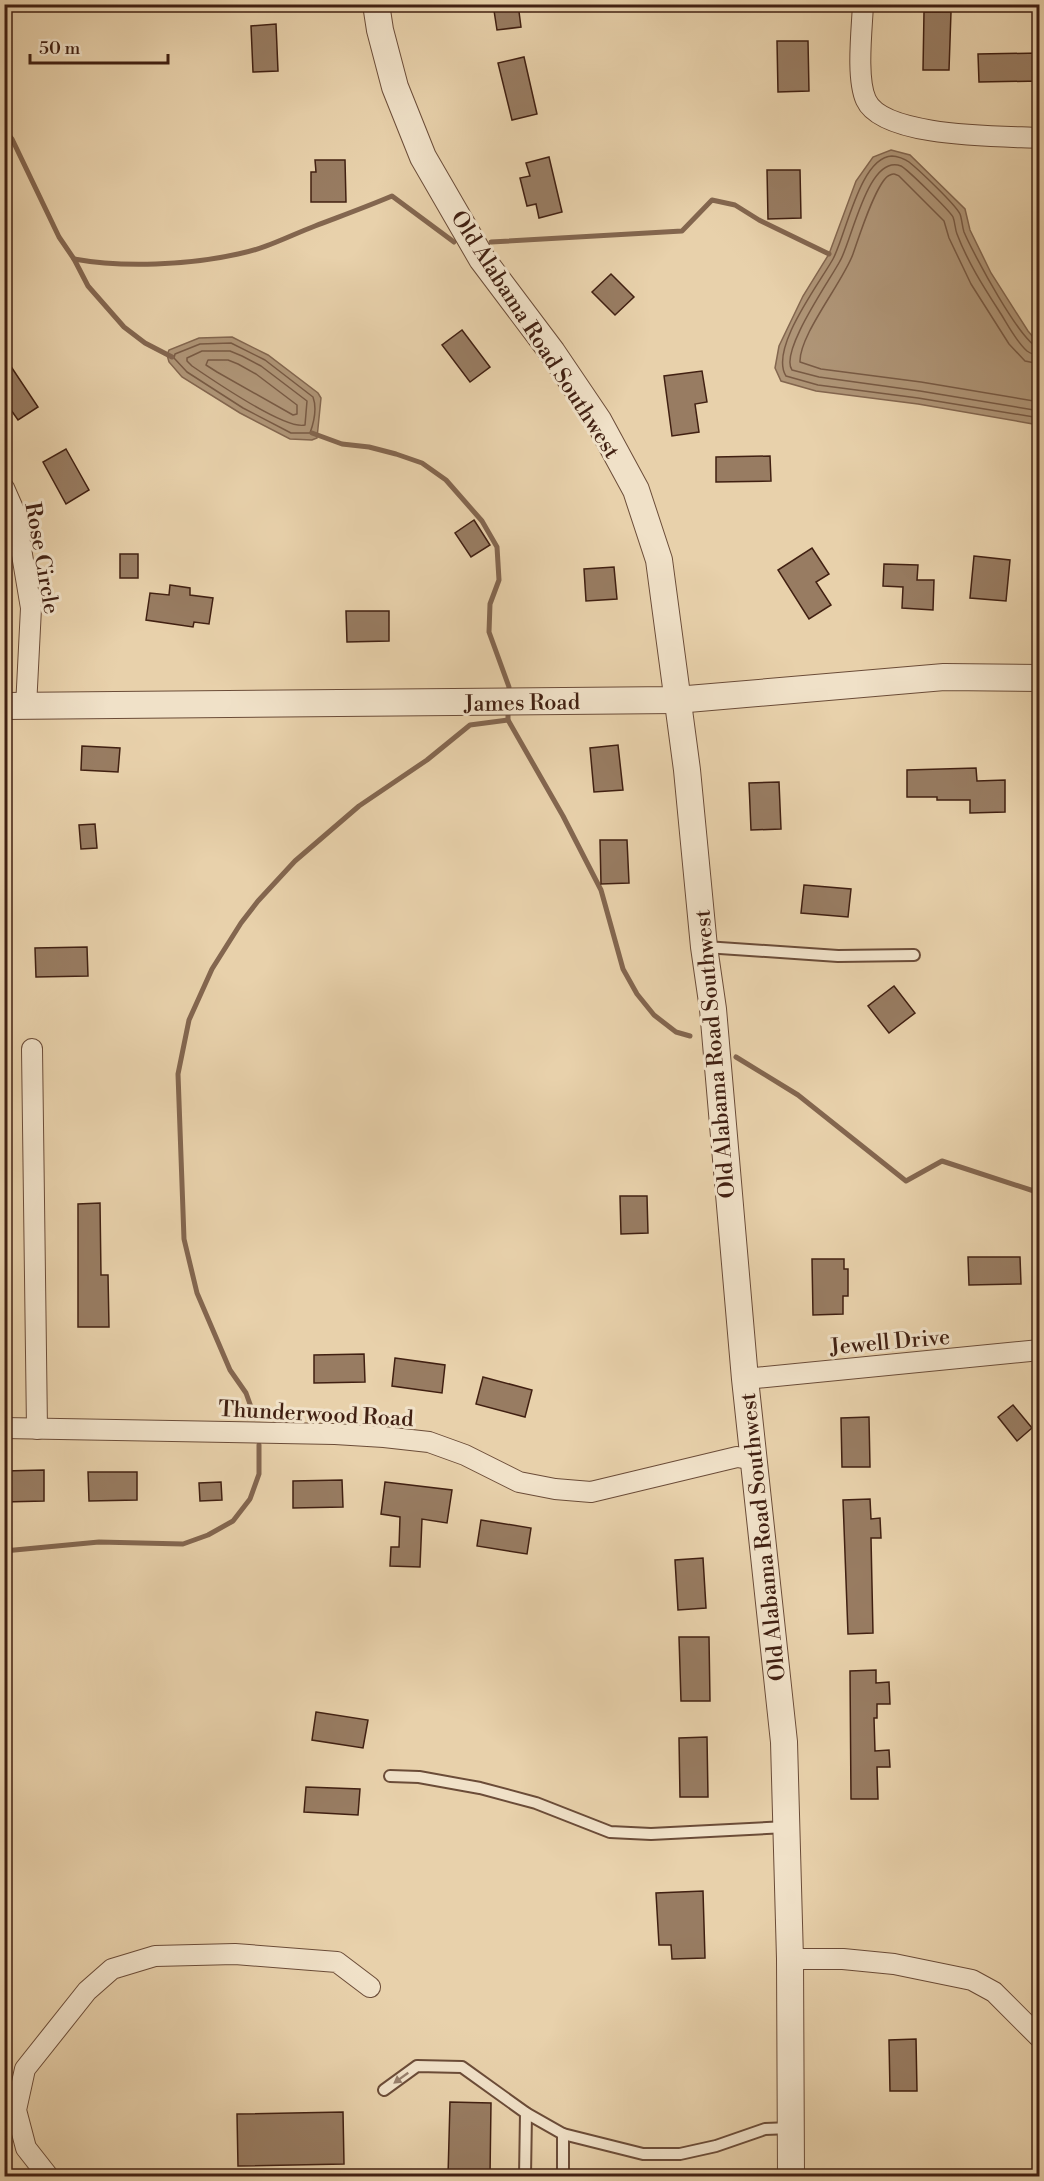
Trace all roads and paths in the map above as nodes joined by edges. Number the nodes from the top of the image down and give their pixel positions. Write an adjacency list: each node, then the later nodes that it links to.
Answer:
1 (376, 4): 6 (street, Old Alabama Road Southwest)
2 (863, 4): 3 (street)
3 (1040, 138)
4 (4, 488): 7 (street, Rose Circle)
5 (1040, 678): 6 (street, James Road)
6 (676, 700): 7 (street, James Road); 8 (street, Old Alabama Road Southwest)
7 (15, 707)
8 (704, 947): 9 (lane); 12 (street, Old Alabama Road Southwest)
9 (914, 955)
10 (32, 1048): 14 (street)
11 (1035, 1353): 12 (street, Jewell Drive)
12 (745, 1379): 15 (street, Old Alabama Road Southwest)
13 (4, 1428): 14 (street, Thunderwood Road)
14 (38, 1429): 15 (street, Thunderwood Road)
15 (755, 1460): 17 (street, Old Alabama Road Southwest)
16 (390, 1776): 17 (lane)
17 (786, 1827): 18 (street, Old Alabama Road Southwest)
18 (790, 1959): 20 (street); 23 (street, Old Alabama Road Southwest)
19 (370, 1987): 25 (street)
20 (1040, 2038)
21 (384, 2091): 22 (lane, one-way to 21)
22 (525, 2113): 24 (lane); 26 (lane)
23 (791, 2128): 24 (lane); 28 (street, Old Alabama Road Southwest)
24 (563, 2134): 27 (lane)
25 (48, 2176)
26 (525, 2176)
27 (563, 2176)
28 (792, 2176)

